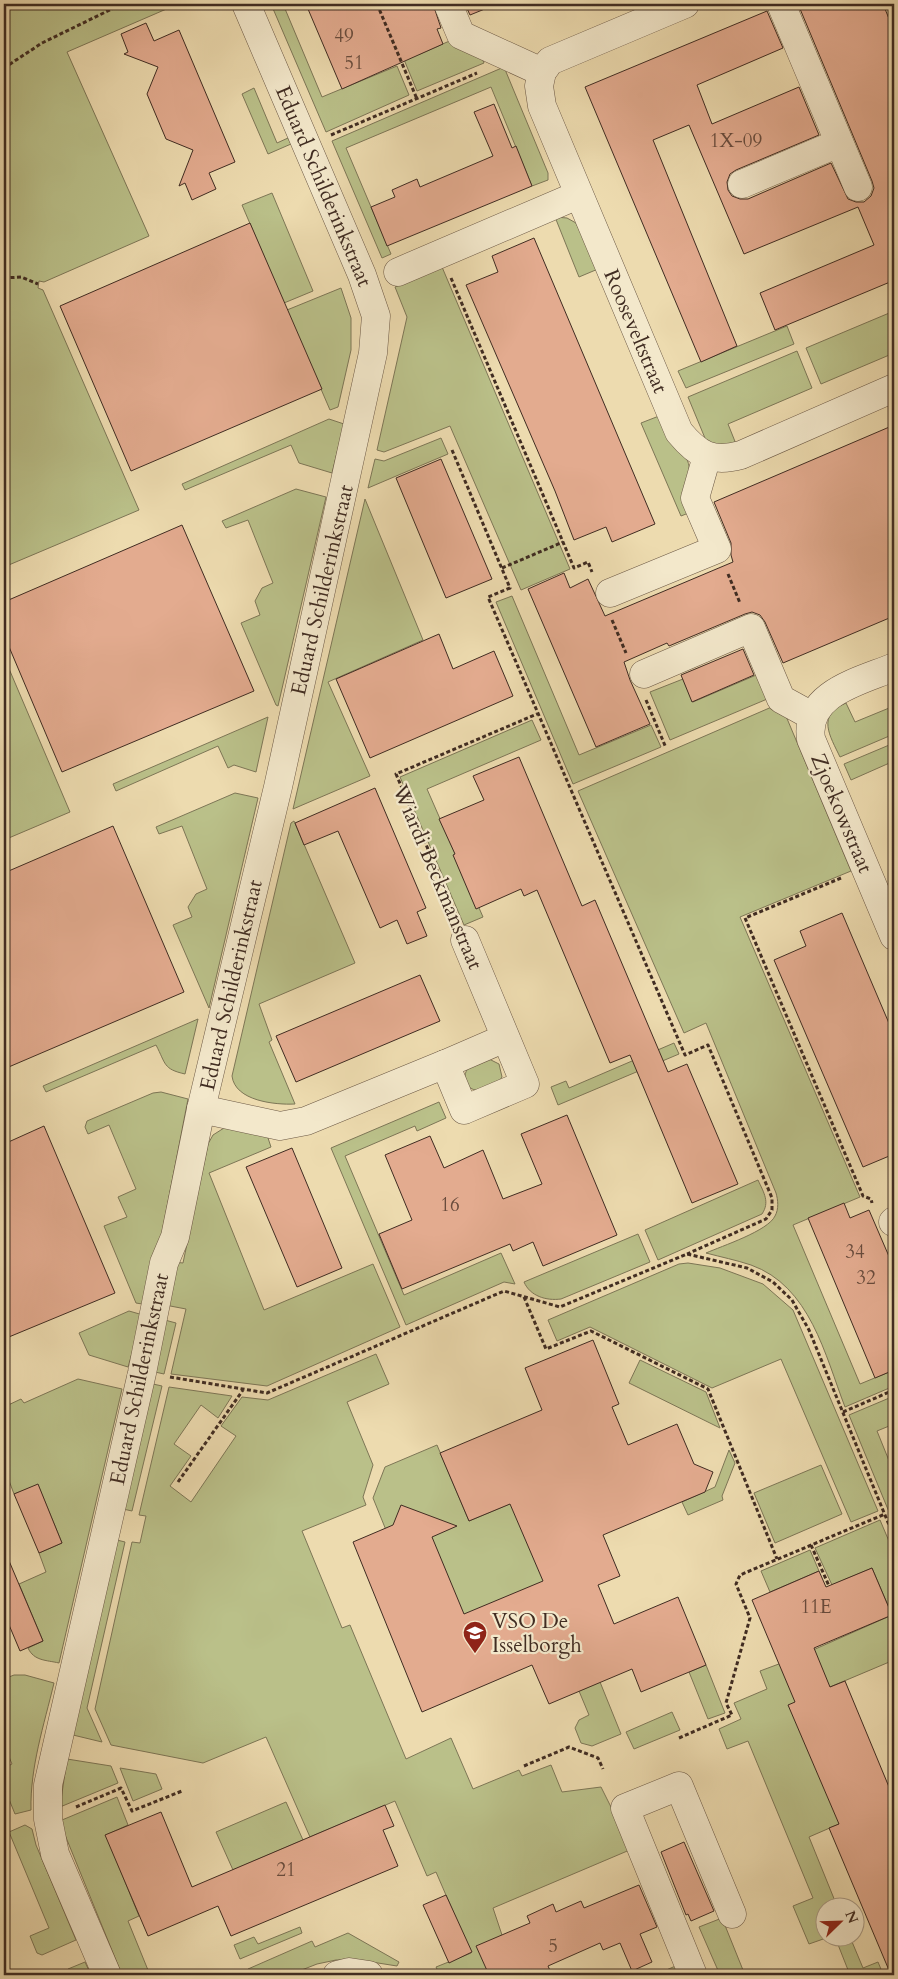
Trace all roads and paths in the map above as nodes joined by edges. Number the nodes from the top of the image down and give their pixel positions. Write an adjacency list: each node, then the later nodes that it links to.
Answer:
1 (122, 4): 8 (path)
2 (246, 4): 12 (street, Eduard Schilderinkstraat)
3 (377, 4): 10 (path)
4 (448, 4): 7 (street)
5 (685, 4): 9 (street)
6 (781, 4): 11 (street)
7 (512, 58): 9 (street); 10 (path)
8 (4, 68)
9 (542, 72): 15 (street, Rooseveltstraat)
10 (417, 99): 12 (path)
11 (839, 143): 13 (street); 14 (street)
12 (307, 145): 38 (street, Eduard Schilderinkstraat)
13 (742, 184)
14 (858, 187)
15 (578, 195): 16 (street); 22 (street, Rooseveltstraat)
16 (441, 254): 17 (street); 23 (path)
17 (398, 272)
18 (4, 278): 19 (path)
19 (38, 284)
20 (894, 388): 22 (street)
21 (452, 450): 25 (path)
22 (707, 456): 24 (street)
23 (562, 542): 25 (path); 26 (path)
24 (717, 549): 26 (street); 27 (path)
25 (502, 568): 30 (path)
26 (605, 595): 29 (path)
27 (751, 628): 29 (street); 31 (street)
28 (894, 667): 31 (street)
29 (639, 676): 32 (path)
30 (537, 714): 35 (path, Wiardi Beckmanstraat); 40 (path)
31 (812, 716): 33 (street, Zjoekowstraat)
32 (666, 748)
33 (865, 868): 34 (street, Zjoekowstraat); 39 (path)
34 (894, 936)
35 (464, 940): 36 (street, Wiardi Beckmanstraat)
36 (505, 1038): 37 (street); 37 (street, Wiardi Beckmanstraat)
37 (444, 1064): 38 (street)
38 (201, 1109): 43 (street, Eduard Schilderinkstraat)
39 (888, 1223): 41 (path)
40 (687, 1254): 42 (path); 46 (path)
41 (894, 1255)
42 (524, 1297): 44 (path); 51 (path)
43 (142, 1372): 44 (path); 57 (street, Eduard Schilderinkstraat)
44 (243, 1390): 47 (path)
45 (894, 1390): 46 (path)
46 (843, 1412): 48 (path)
47 (178, 1482)
48 (885, 1514): 49 (path); 50 (path)
49 (894, 1537)
50 (811, 1545): 51 (path); 52 (path)
51 (777, 1559): 53 (path)
52 (829, 1586)
53 (680, 1738)
54 (524, 1766): 55 (path)
55 (603, 1769)
56 (182, 1791): 57 (path)
57 (48, 1819): 59 (street, Eduard Schilderinkstraat)
58 (732, 1914): 62 (street)
59 (108, 1975)
60 (337, 1975): 61 (street)
61 (369, 1975)
62 (693, 1975)

